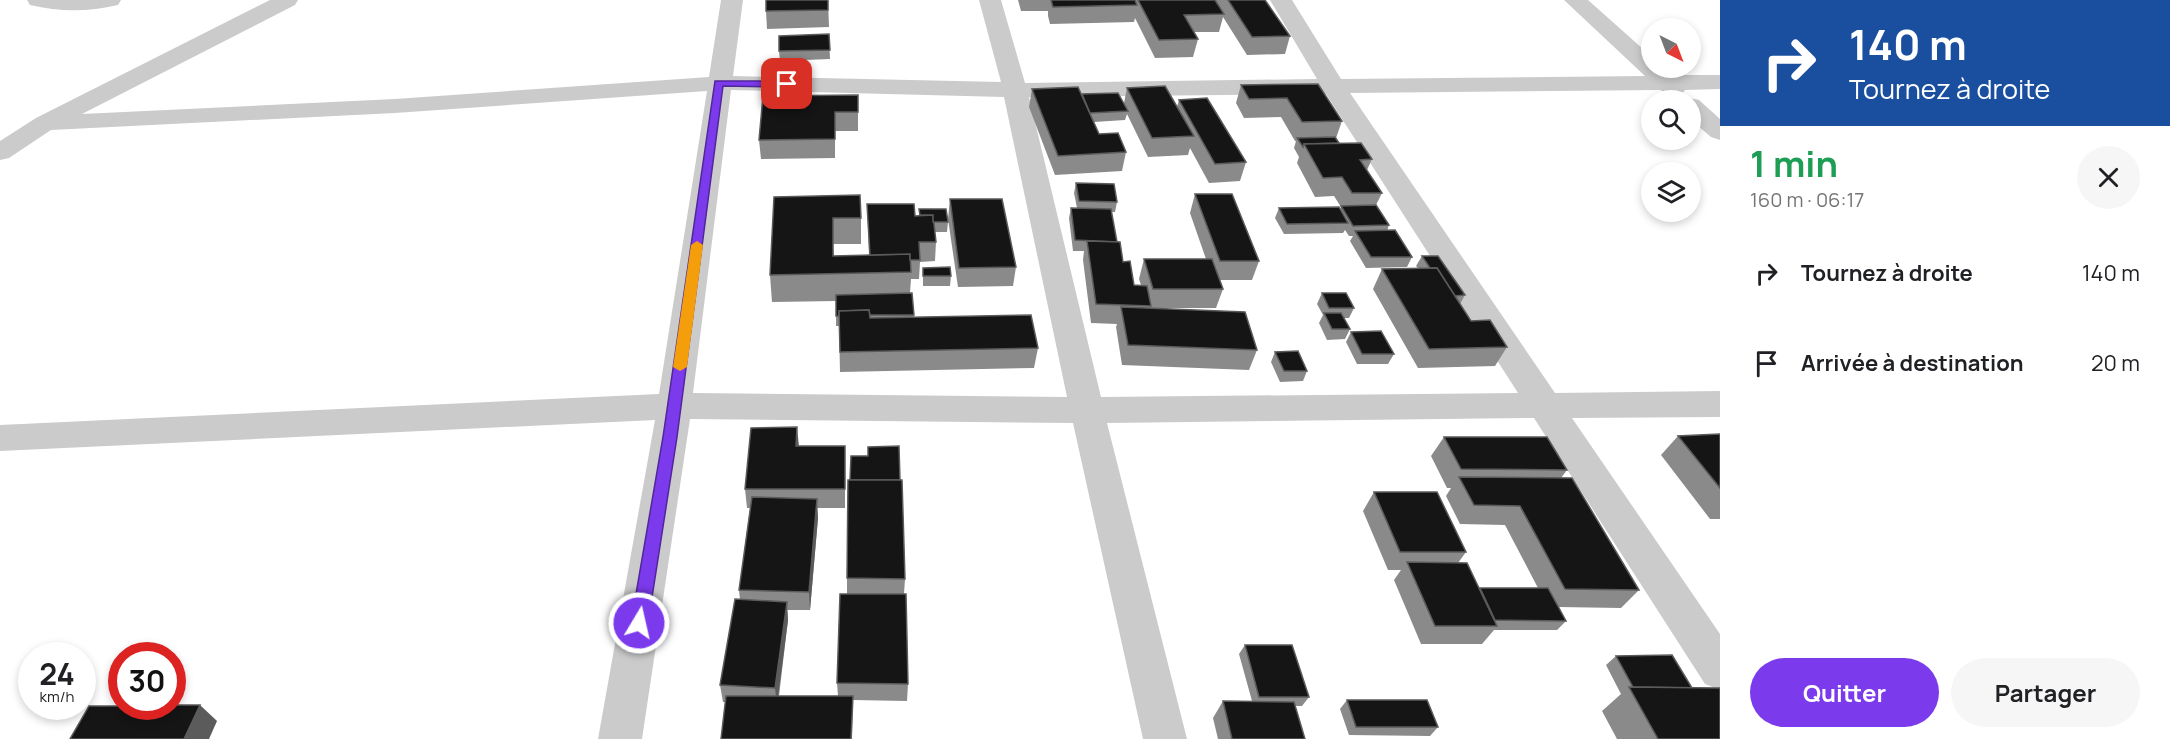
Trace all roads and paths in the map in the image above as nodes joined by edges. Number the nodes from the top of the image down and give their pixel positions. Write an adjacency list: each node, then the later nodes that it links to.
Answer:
1 (38, 0): 2 (street)
2 (110, 0)
3 (732, 0): 9 (street)
4 (990, 0): 12 (street)
5 (1281, 0): 11 (street)
6 (1575, 0): 10 (street)
7 (270, 2): 15 (street)
8 (1720, 82): 10 (street)
9 (719, 83): 12 (street); 15 (street); 19 (street)
10 (1665, 83): 11 (street); 13 (street)
11 (1333, 86): 12 (street); 20 (street)
12 (1015, 90): 21 (street)
13 (1673, 90)
14 (1701, 115): 16 (street)
15 (45, 123): 17 (street)
16 (1720, 132)
17 (0, 152)
18 (1720, 404): 20 (street)
19 (674, 406): 21 (street); 22 (street); 24 (street)
20 (1547, 407): 21 (street); 23 (street)
21 (1087, 410): 25 (street)
22 (0, 438)
23 (1720, 670)
24 (620, 739)
25 (1166, 739)

